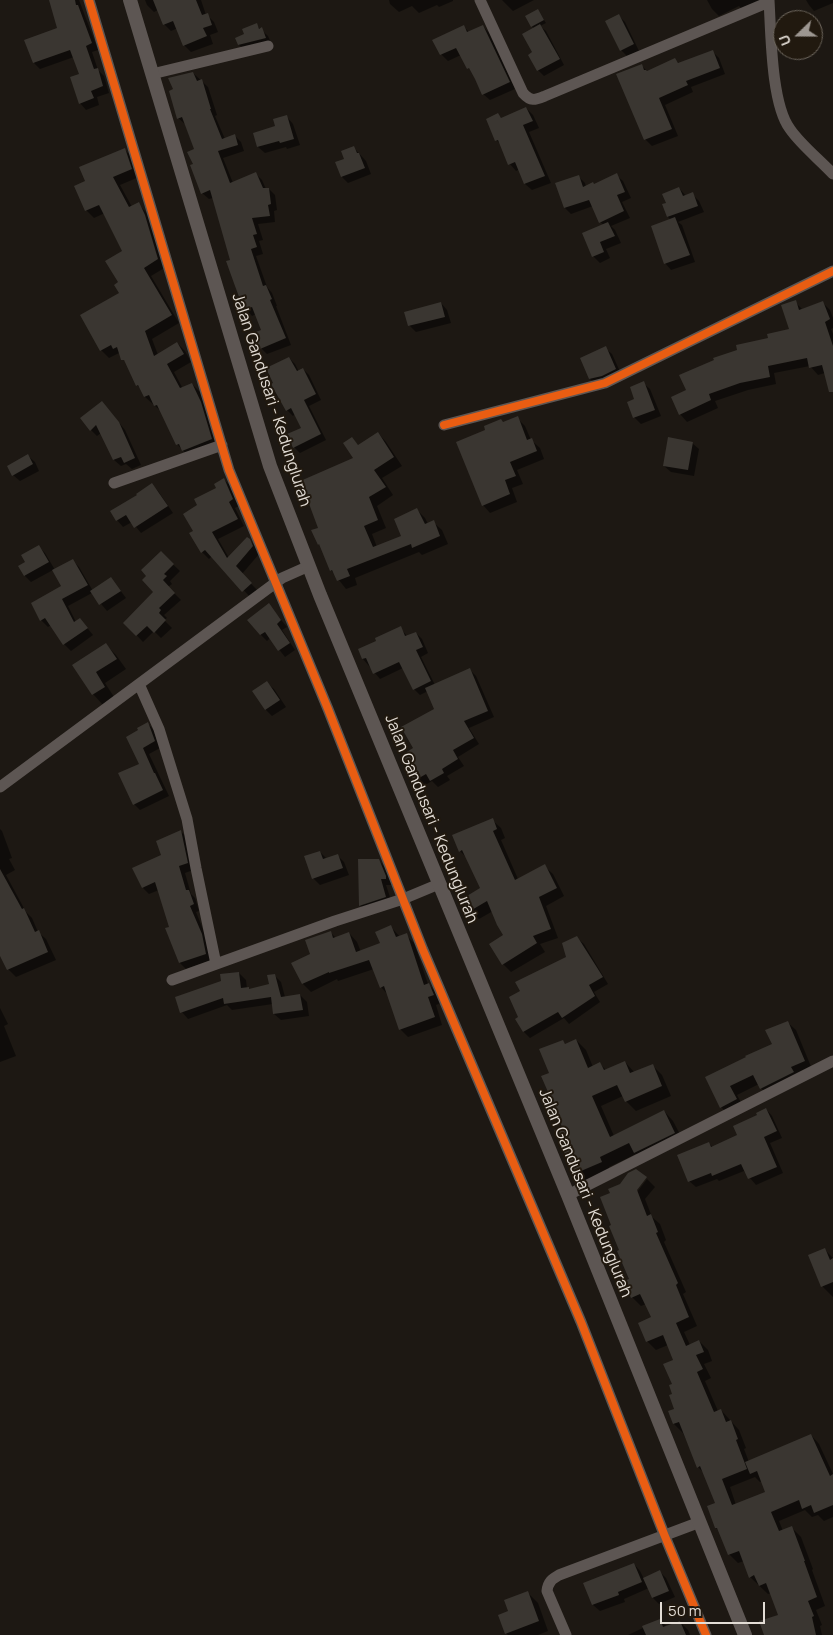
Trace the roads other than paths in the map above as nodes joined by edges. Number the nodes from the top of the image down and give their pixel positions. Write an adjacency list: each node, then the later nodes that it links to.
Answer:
1 (89, 0): 10 (street)
2 (130, 0): 6 (street, Jalan Gandusari - Kedunglurah)
3 (480, 0): 4 (street)
4 (769, 1): 7 (street)
5 (268, 46): 6 (street)
6 (152, 74): 12 (street, Jalan Gandusari - Kedunglurah)
7 (833, 174)
8 (833, 271): 9 (street)
9 (444, 425)
10 (222, 445): 11 (street); 13 (street)
11 (114, 483)
12 (303, 569): 13 (street); 16 (street, Jalan Gandusari - Kedunglurah)
13 (279, 581): 14 (street); 17 (street)
14 (139, 684): 15 (street); 18 (street)
15 (0, 787)
16 (433, 887): 17 (street); 21 (street, Jalan Gandusari - Kedunglurah)
17 (406, 898): 18 (street); 23 (street)
18 (216, 964): 19 (street)
19 (172, 980)
20 (833, 1061): 21 (street)
21 (568, 1196): 22 (street, Jalan Gandusari - Kedunglurah)
22 (700, 1522): 23 (street); 26 (street, Jalan Gandusari - Kedunglurah)
23 (668, 1533): 24 (street); 25 (street)
24 (566, 1635)
25 (706, 1635)
26 (745, 1635)

